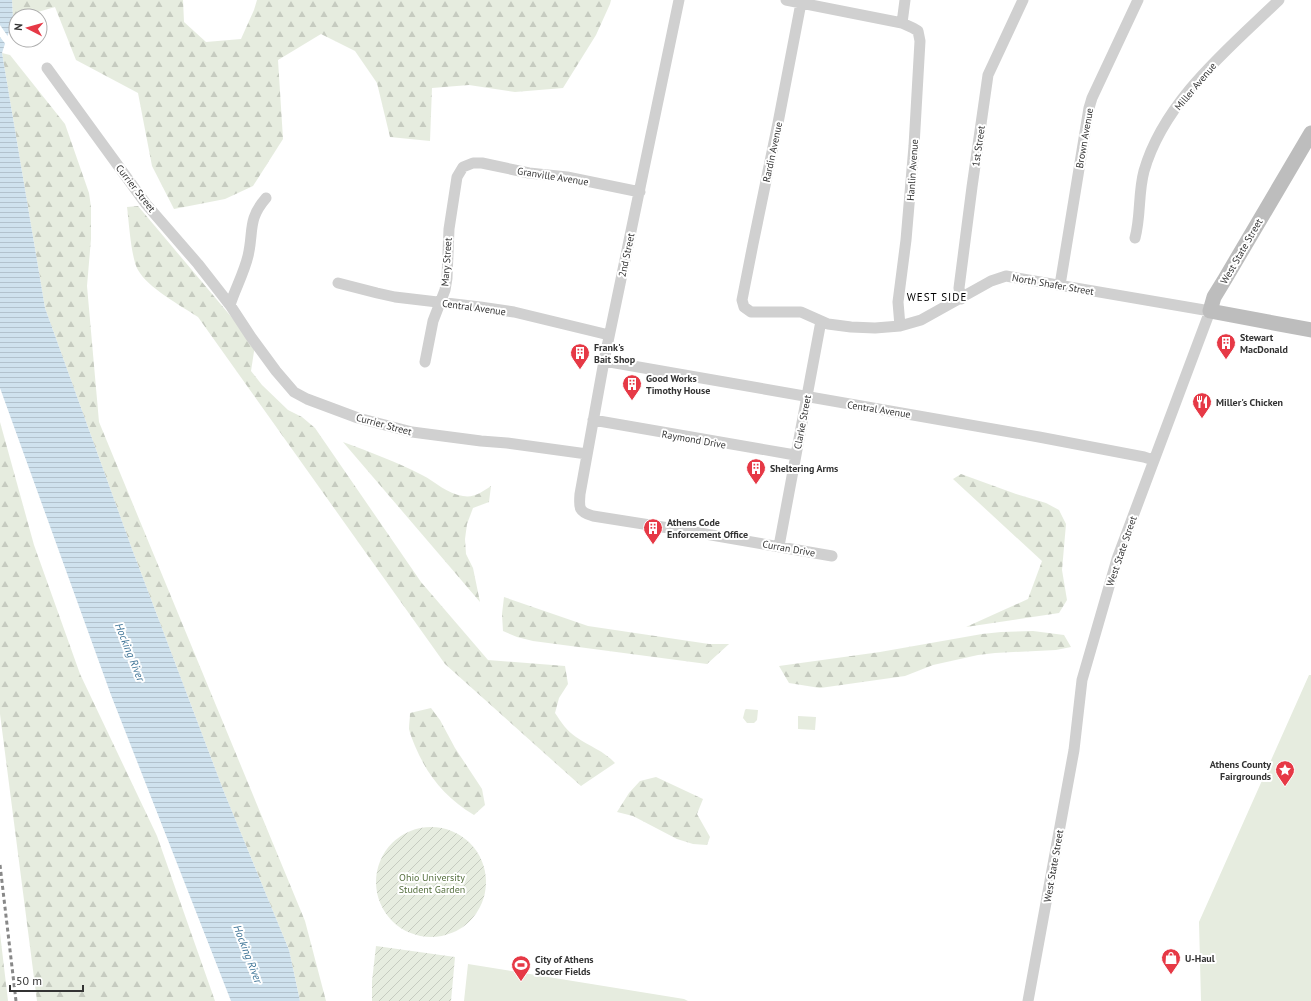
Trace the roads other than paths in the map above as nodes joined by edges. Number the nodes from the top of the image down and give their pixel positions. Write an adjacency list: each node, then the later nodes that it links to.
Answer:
1 (678, 0): 12 (street, 2nd Street)
2 (786, 0): 7 (street)
3 (905, 0): 8 (street)
4 (1023, 0): 17 (street, 1st Street)
5 (1138, 0): 16 (street, Brown Avenue)
6 (1279, 0): 14 (street, Miller Avenue)
7 (801, 3): 8 (street); 18 (street, Rardin Avenue)
8 (902, 23): 23 (street, Hanlin Avenue)
9 (47, 68): 20 (street, Currier Street)
10 (1311, 133): 21 (street, West State Street)
11 (467, 164): 12 (street, Granville Avenue); 19 (street, Mary Street)
12 (640, 192): 25 (street, 2nd Street)
13 (266, 198): 20 (street)
14 (1136, 238)
15 (338, 283): 19 (street, Central Avenue)
16 (1060, 285): 17 (street, North Shafer Street); 21 (street, North Shafer Street)
17 (961, 299): 23 (street, North Shafer Street)
18 (742, 300): 22 (street, North Shafer Street)
19 (440, 303): 25 (street, Central Avenue); 27 (street, Mary Street)
20 (230, 305): 30 (street, Currier Street)
21 (1210, 311): 24 (street, North Shafer Street); 32 (street, West State Street)
22 (821, 321): 23 (street, North Shafer Street); 28 (street, Clarke Street)
23 (900, 326)
24 (1311, 330)
25 (610, 335): 26 (street, 2nd Street)
26 (604, 361): 28 (street, Central Avenue); 29 (street, 2nd Street)
27 (425, 362)
28 (807, 397): 31 (street, Clarke Street); 32 (street, Central Avenue)
29 (593, 420): 30 (street, 2nd Street); 31 (street, Raymond Drive)
30 (587, 454): 33 (street, 2nd Street)
31 (796, 456): 34 (street, Clarke Street)
32 (1153, 460): 36 (street, West State Street)
33 (582, 511): 34 (street, Curran Drive)
34 (779, 546): 35 (street, Curran Drive)
35 (832, 556)
36 (1028, 1001)

